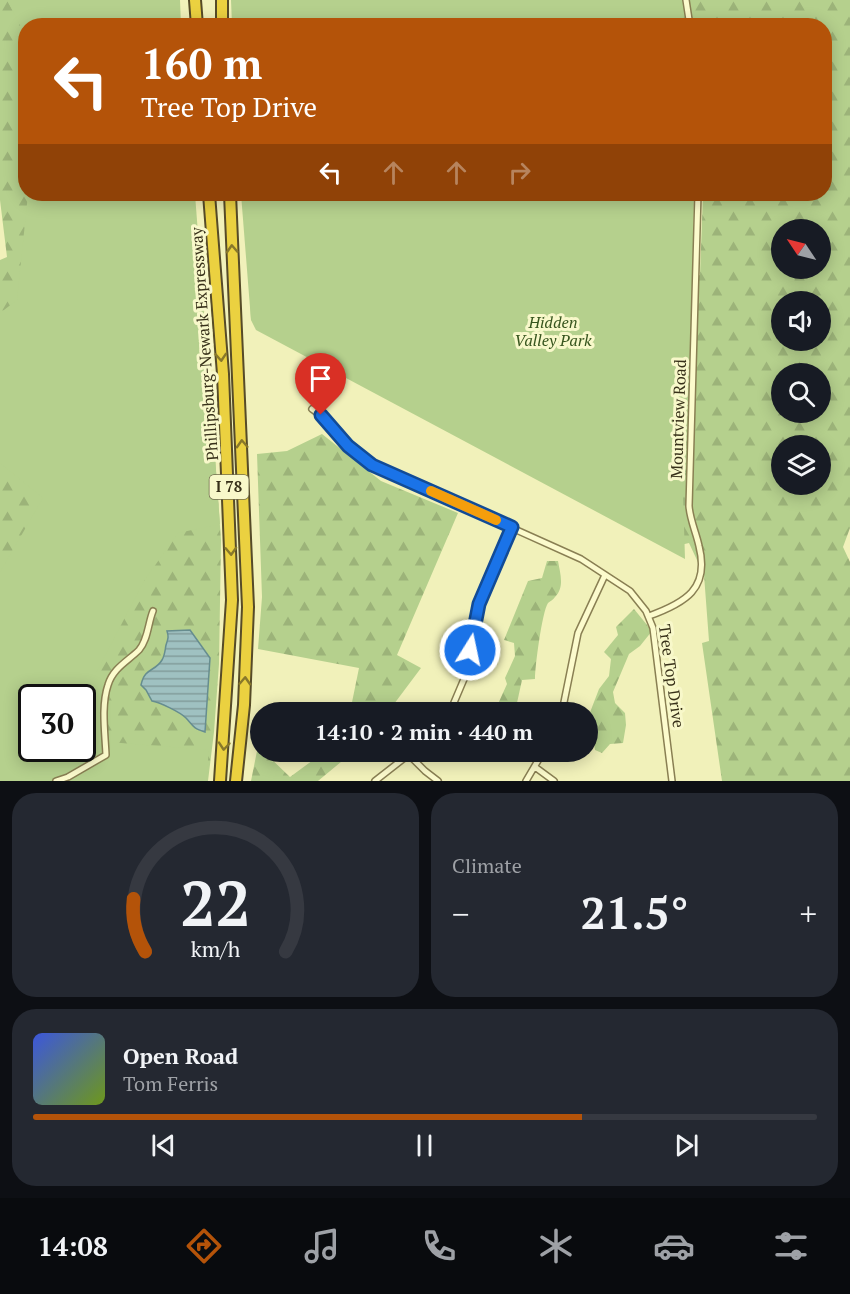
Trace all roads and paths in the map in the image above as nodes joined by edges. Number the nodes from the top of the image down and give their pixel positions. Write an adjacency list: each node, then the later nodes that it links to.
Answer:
1 (195, 0): 4 (highway)
2 (222, 0): 5 (highway)
3 (686, 0): 6 (street)
4 (196, 18)
5 (222, 18)
6 (689, 18)
7 (210, 201): 22 (highway, Phillipsburg-Newark Expressway / I 78, one-way to 22)
8 (230, 201): 23 (highway, Phillipsburg-Newark Expressway / I 78, one-way to 8)
9 (698, 201): 14 (street, Mountview Road)
10 (312, 409): 11 (street, Tree Top Drive)
11 (512, 527): 12 (street, Tree Top Drive); 15 (street)
12 (605, 575): 14 (street, Tree Top Drive); 16 (street)
13 (153, 611): 21 (street)
14 (649, 615): 28 (street, Tree Top Drive)
15 (454, 702)
16 (564, 702)
17 (399, 762): 24 (street)
18 (418, 762): 25 (street)
19 (538, 762): 20 (street)
20 (535, 767): 26 (street); 27 (street)
21 (56, 781)
22 (220, 781)
23 (236, 781)
24 (375, 781)
25 (438, 781)
26 (526, 781)
27 (554, 781)
28 (672, 781)

